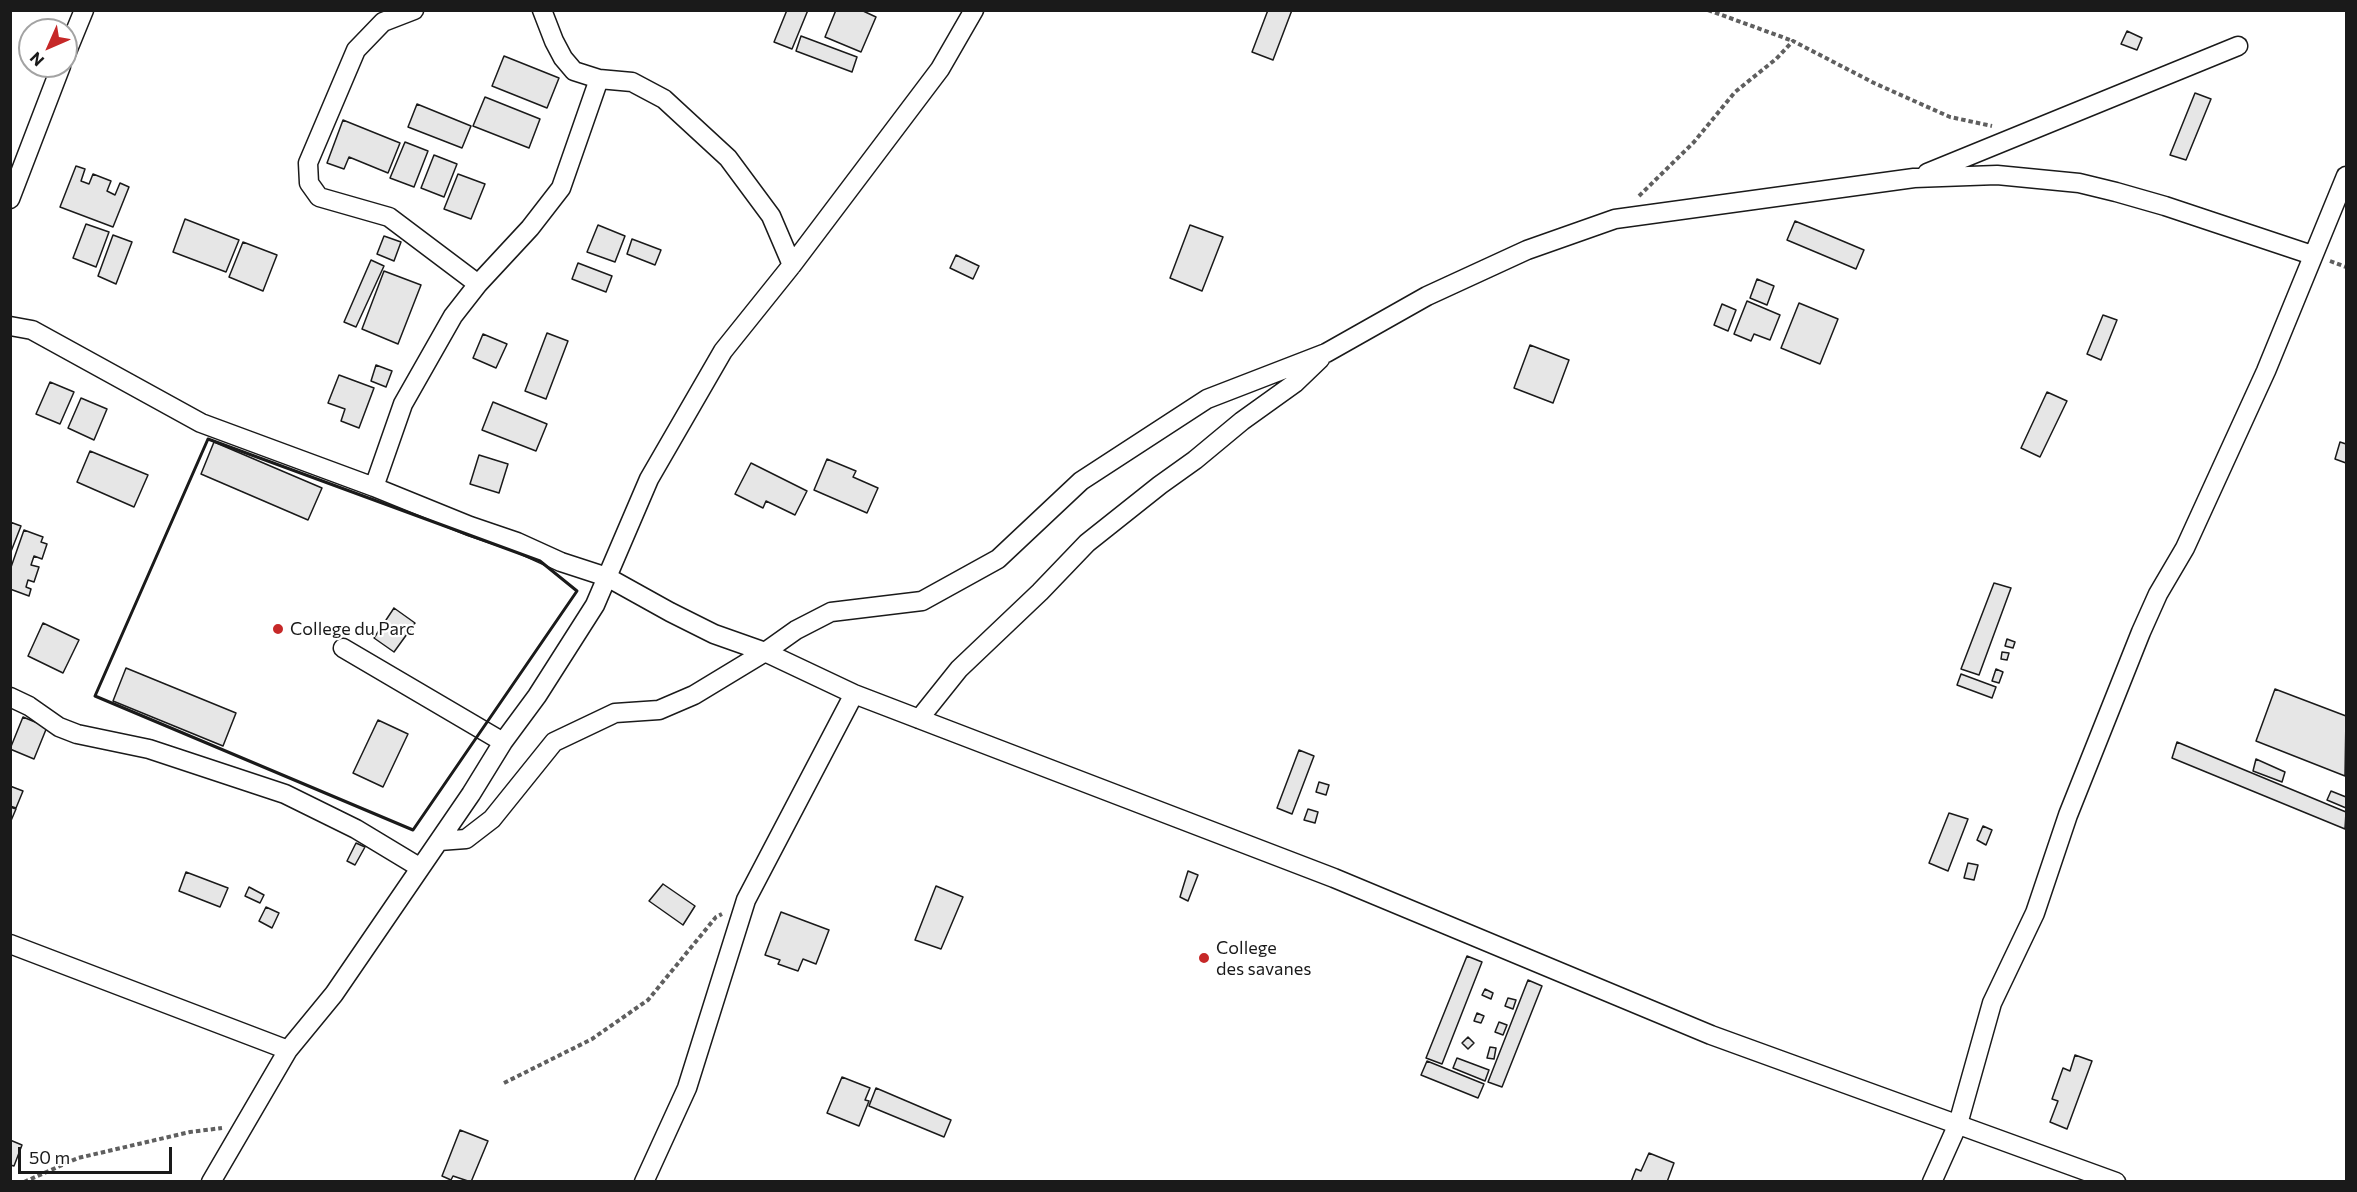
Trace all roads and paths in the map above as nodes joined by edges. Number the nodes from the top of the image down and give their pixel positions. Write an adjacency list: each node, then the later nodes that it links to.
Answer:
1 (84, 10): 6 (street)
2 (414, 10): 18 (street)
3 (542, 10): 10 (street)
4 (974, 10): 17 (street)
5 (1708, 10): 7 (path)
6 (78, 25)
7 (1793, 41): 11 (path); 15 (path)
8 (2238, 46): 11 (street)
9 (56, 78): 14 (street)
10 (599, 79): 17 (street); 18 (street)
11 (2025, 133): 13 (street)
12 (2346, 176): 16 (street)
13 (1914, 178): 15 (street); 16 (street)
14 (10, 199)
15 (1615, 219): 20 (street)
16 (2312, 255): 35 (street)
17 (792, 266): 22 (street)
18 (478, 284): 21 (street)
19 (10, 326): 21 (street)
20 (1326, 353): 24 (street); 27 (street)
21 (374, 487): 22 (street)
22 (607, 578): 24 (street); 28 (street)
23 (343, 648): 28 (street)
24 (765, 652): 25 (street); 29 (street)
25 (854, 694): 27 (street); 31 (street)
26 (10, 697): 30 (street)
27 (919, 719): 35 (street)
28 (503, 742): 29 (street)
29 (439, 841): 30 (street)
30 (419, 867): 33 (street)
31 (746, 900): 34 (path); 39 (street)
32 (10, 944): 33 (street)
33 (288, 1050): 36 (street)
34 (504, 1083)
35 (1958, 1124): 40 (street); 41 (street)
36 (243, 1125): 37 (path); 38 (street)
37 (24, 1182)
38 (211, 1182)
39 (644, 1182)
40 (1932, 1182)
41 (2116, 1182)

